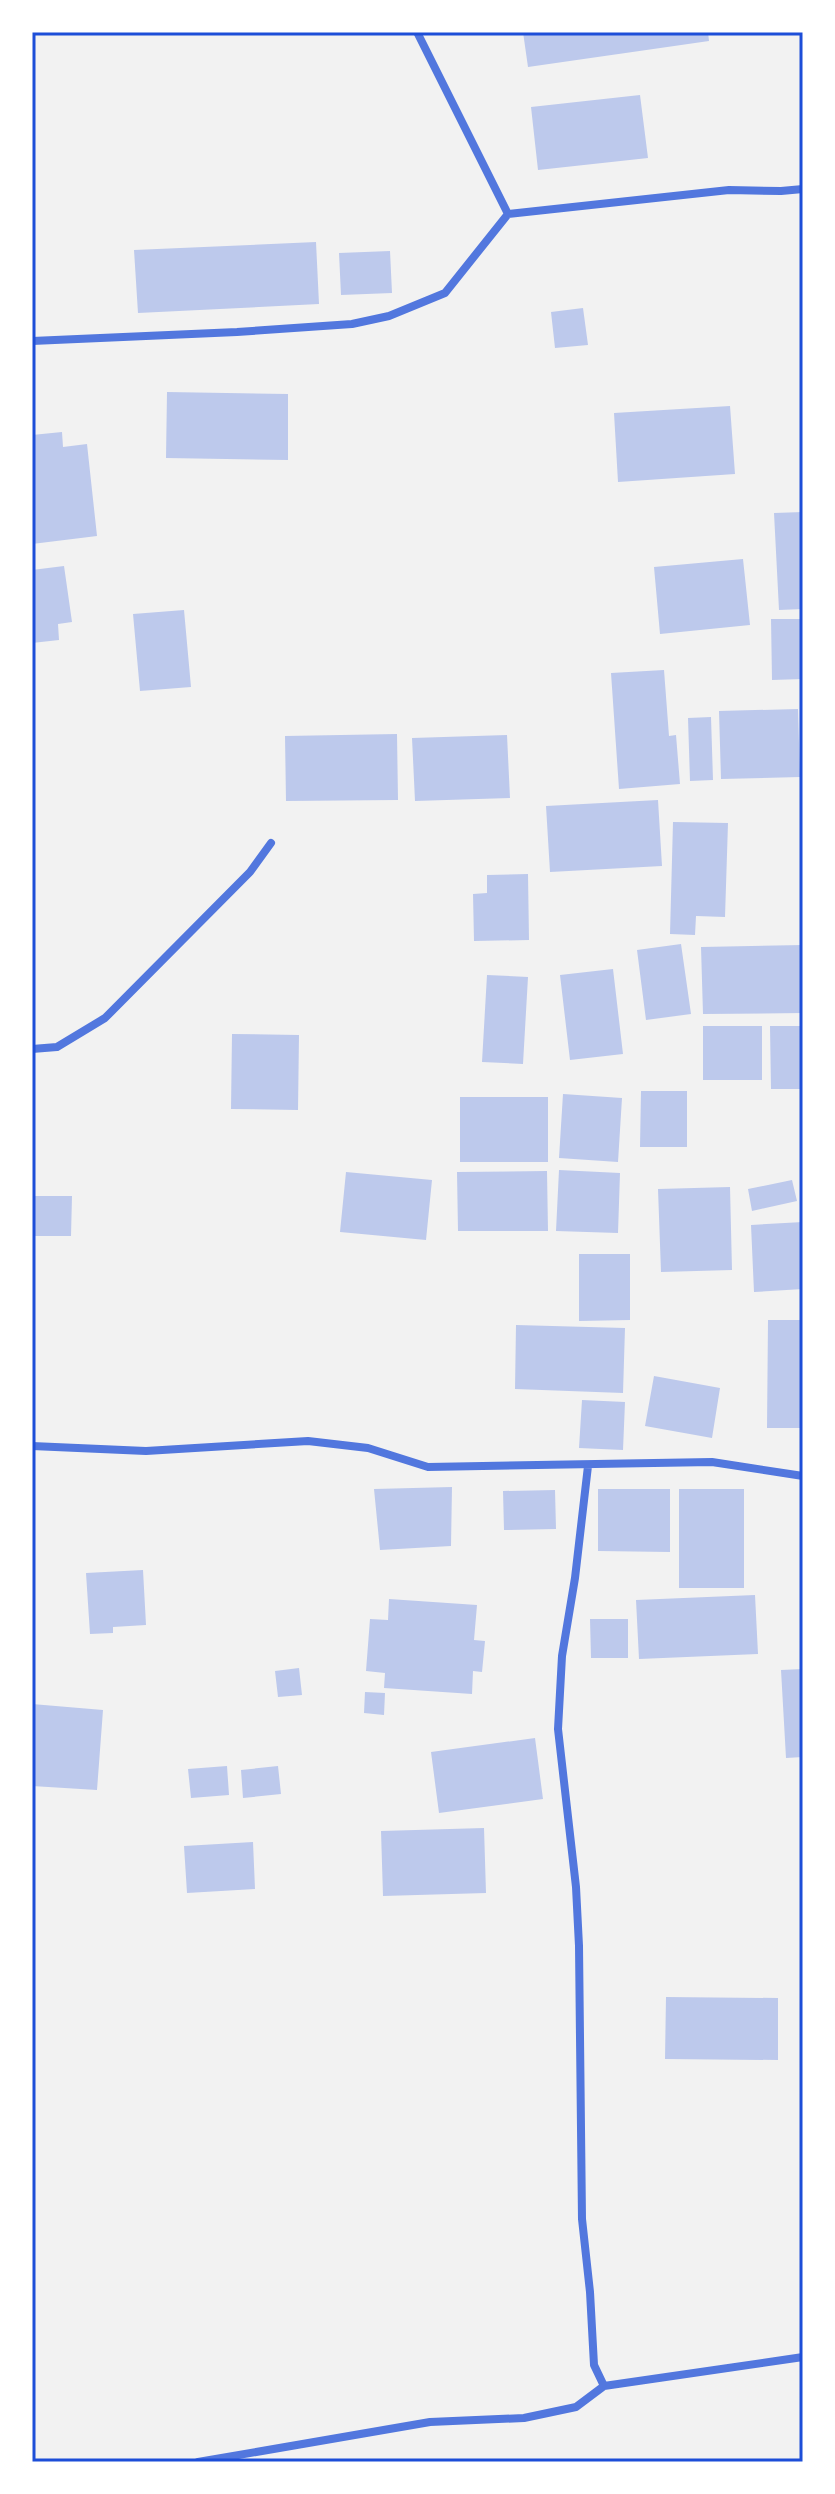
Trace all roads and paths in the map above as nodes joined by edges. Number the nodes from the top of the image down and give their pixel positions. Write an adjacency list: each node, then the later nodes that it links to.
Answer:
1 (417, 32): 3 (street)
2 (803, 189): 3 (street)
3 (508, 214): 4 (street)
4 (32, 341)
5 (271, 843): 6 (street)
6 (32, 1049)
7 (32, 1446): 8 (street)
8 (588, 1466): 9 (street); 11 (street)
9 (803, 1476)
10 (803, 2357): 11 (street)
11 (604, 2386): 12 (street)
12 (198, 2462)

